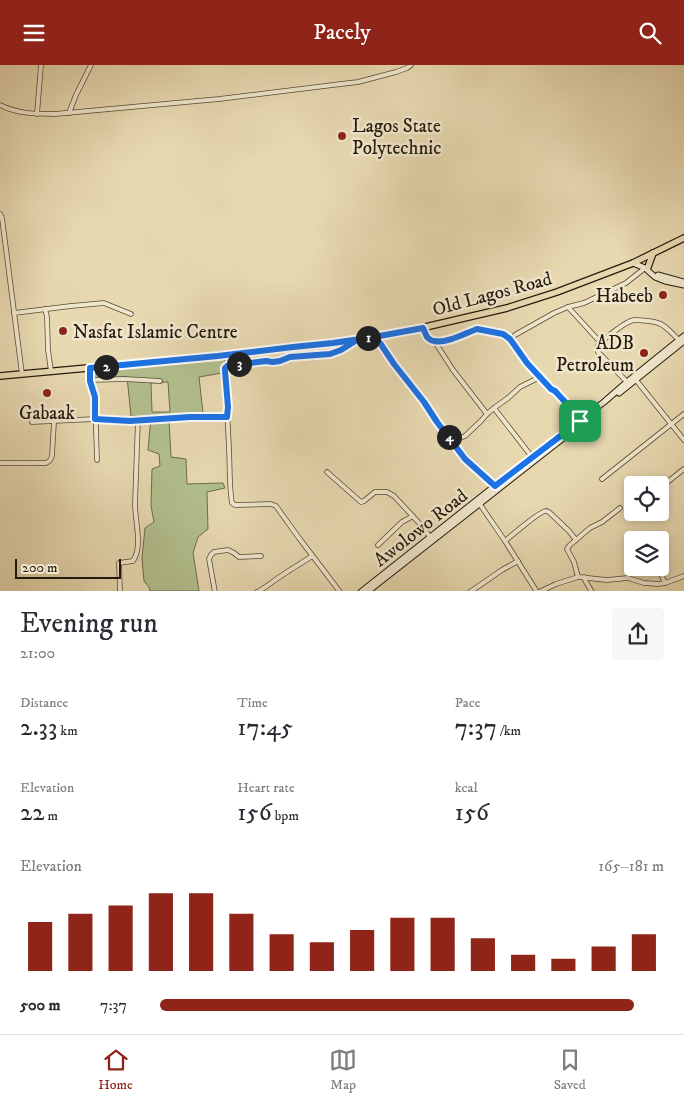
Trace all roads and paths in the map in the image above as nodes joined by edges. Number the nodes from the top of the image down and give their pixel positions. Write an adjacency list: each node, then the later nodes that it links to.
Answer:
1 (41, 65): 6 (street)
2 (91, 65): 5 (street)
3 (411, 65): 5 (street)
4 (0, 105): 6 (street)
5 (69, 113): 6 (street)
6 (37, 115)
7 (0, 214): 10 (street)
8 (684, 238): 9 (main road, Old Lagos Road)
9 (653, 253): 12 (main road, Old Lagos Road); 14 (main road)
10 (6, 255): 11 (street); 18 (street)
11 (0, 256)
12 (641, 259): 13 (main road, Old Lagos Road); 14 (main road)
13 (633, 263): 14 (main road); 20 (main road, Old Lagos Road)
14 (646, 267): 15 (main road); 16 (street)
15 (684, 284)
16 (568, 307): 21 (street); 26 (street)
17 (45, 309): 18 (street); 19 (street); 28 (street)
18 (14, 313): 29 (street)
19 (131, 315)
20 (423, 328): 22 (main road, Old Lagos Road); 25 (street)
21 (515, 335)
22 (374, 337): 24 (main road, Old Lagos Road); 47 (street)
23 (682, 339): 26 (street); 32 (main road, Awolowo Road); 35 (main road, Awolowo Road)
24 (357, 340): 27 (main road, Old Lagos Road); 39 (street)
25 (435, 342): 31 (street); 37 (street)
26 (600, 342): 35 (street)
27 (90, 368): 28 (main road, Old Lagos Road); 33 (street)
28 (51, 371): 29 (main road, Old Lagos Road)
29 (22, 374): 30 (main road, Old Lagos Road)
30 (0, 376)
31 (540, 377): 36 (street); 42 (street)
32 (636, 380): 45 (street); 56 (main road, Awolowo Road)
33 (90, 381): 34 (street); 40 (street)
34 (160, 381)
35 (627, 382): 42 (main road, Awolowo Road)
36 (494, 407): 37 (street); 48 (street)
37 (487, 414): 47 (street)
38 (684, 414): 45 (street)
39 (227, 417): 41 (street); 63 (street)
40 (95, 419): 41 (street); 44 (street); 49 (street)
41 (138, 419): 71 (street)
42 (580, 421): 48 (main road, Awolowo Road)
43 (32, 422): 44 (street)
44 (54, 422): 50 (street)
45 (672, 424): 46 (street); 53 (street)
46 (684, 440)
47 (452, 441): 55 (street)
48 (532, 457): 55 (main road, Awolowo Road)
49 (97, 460)
50 (0, 463)
51 (684, 469): 54 (street)
52 (328, 472): 58 (street)
53 (602, 479)
54 (669, 481)
55 (495, 486): 56 (main road, Awolowo Road)
56 (479, 502): 59 (main road, Awolowo Road); 61 (street); 76 (main road, Awolowo Road)
57 (620, 508): 60 (street)
58 (413, 516): 59 (street); 62 (street)
59 (430, 538): 75 (main road, Awolowo Road)
60 (576, 540): 61 (street); 68 (street)
61 (505, 541): 65 (street)
62 (378, 545)
63 (312, 556): 73 (street); 74 (street)
64 (261, 557): 72 (street)
65 (518, 561): 77 (street); 78 (street)
66 (662, 576): 70 (street)
67 (684, 576): 70 (street)
68 (578, 577): 69 (street); 78 (street)
69 (584, 577): 70 (street); 79 (street)
70 (665, 583)
71 (120, 591)
72 (215, 591)
73 (258, 591)
74 (340, 591)
75 (361, 591)
76 (367, 591)
77 (470, 591)
78 (538, 591)
79 (592, 591)

